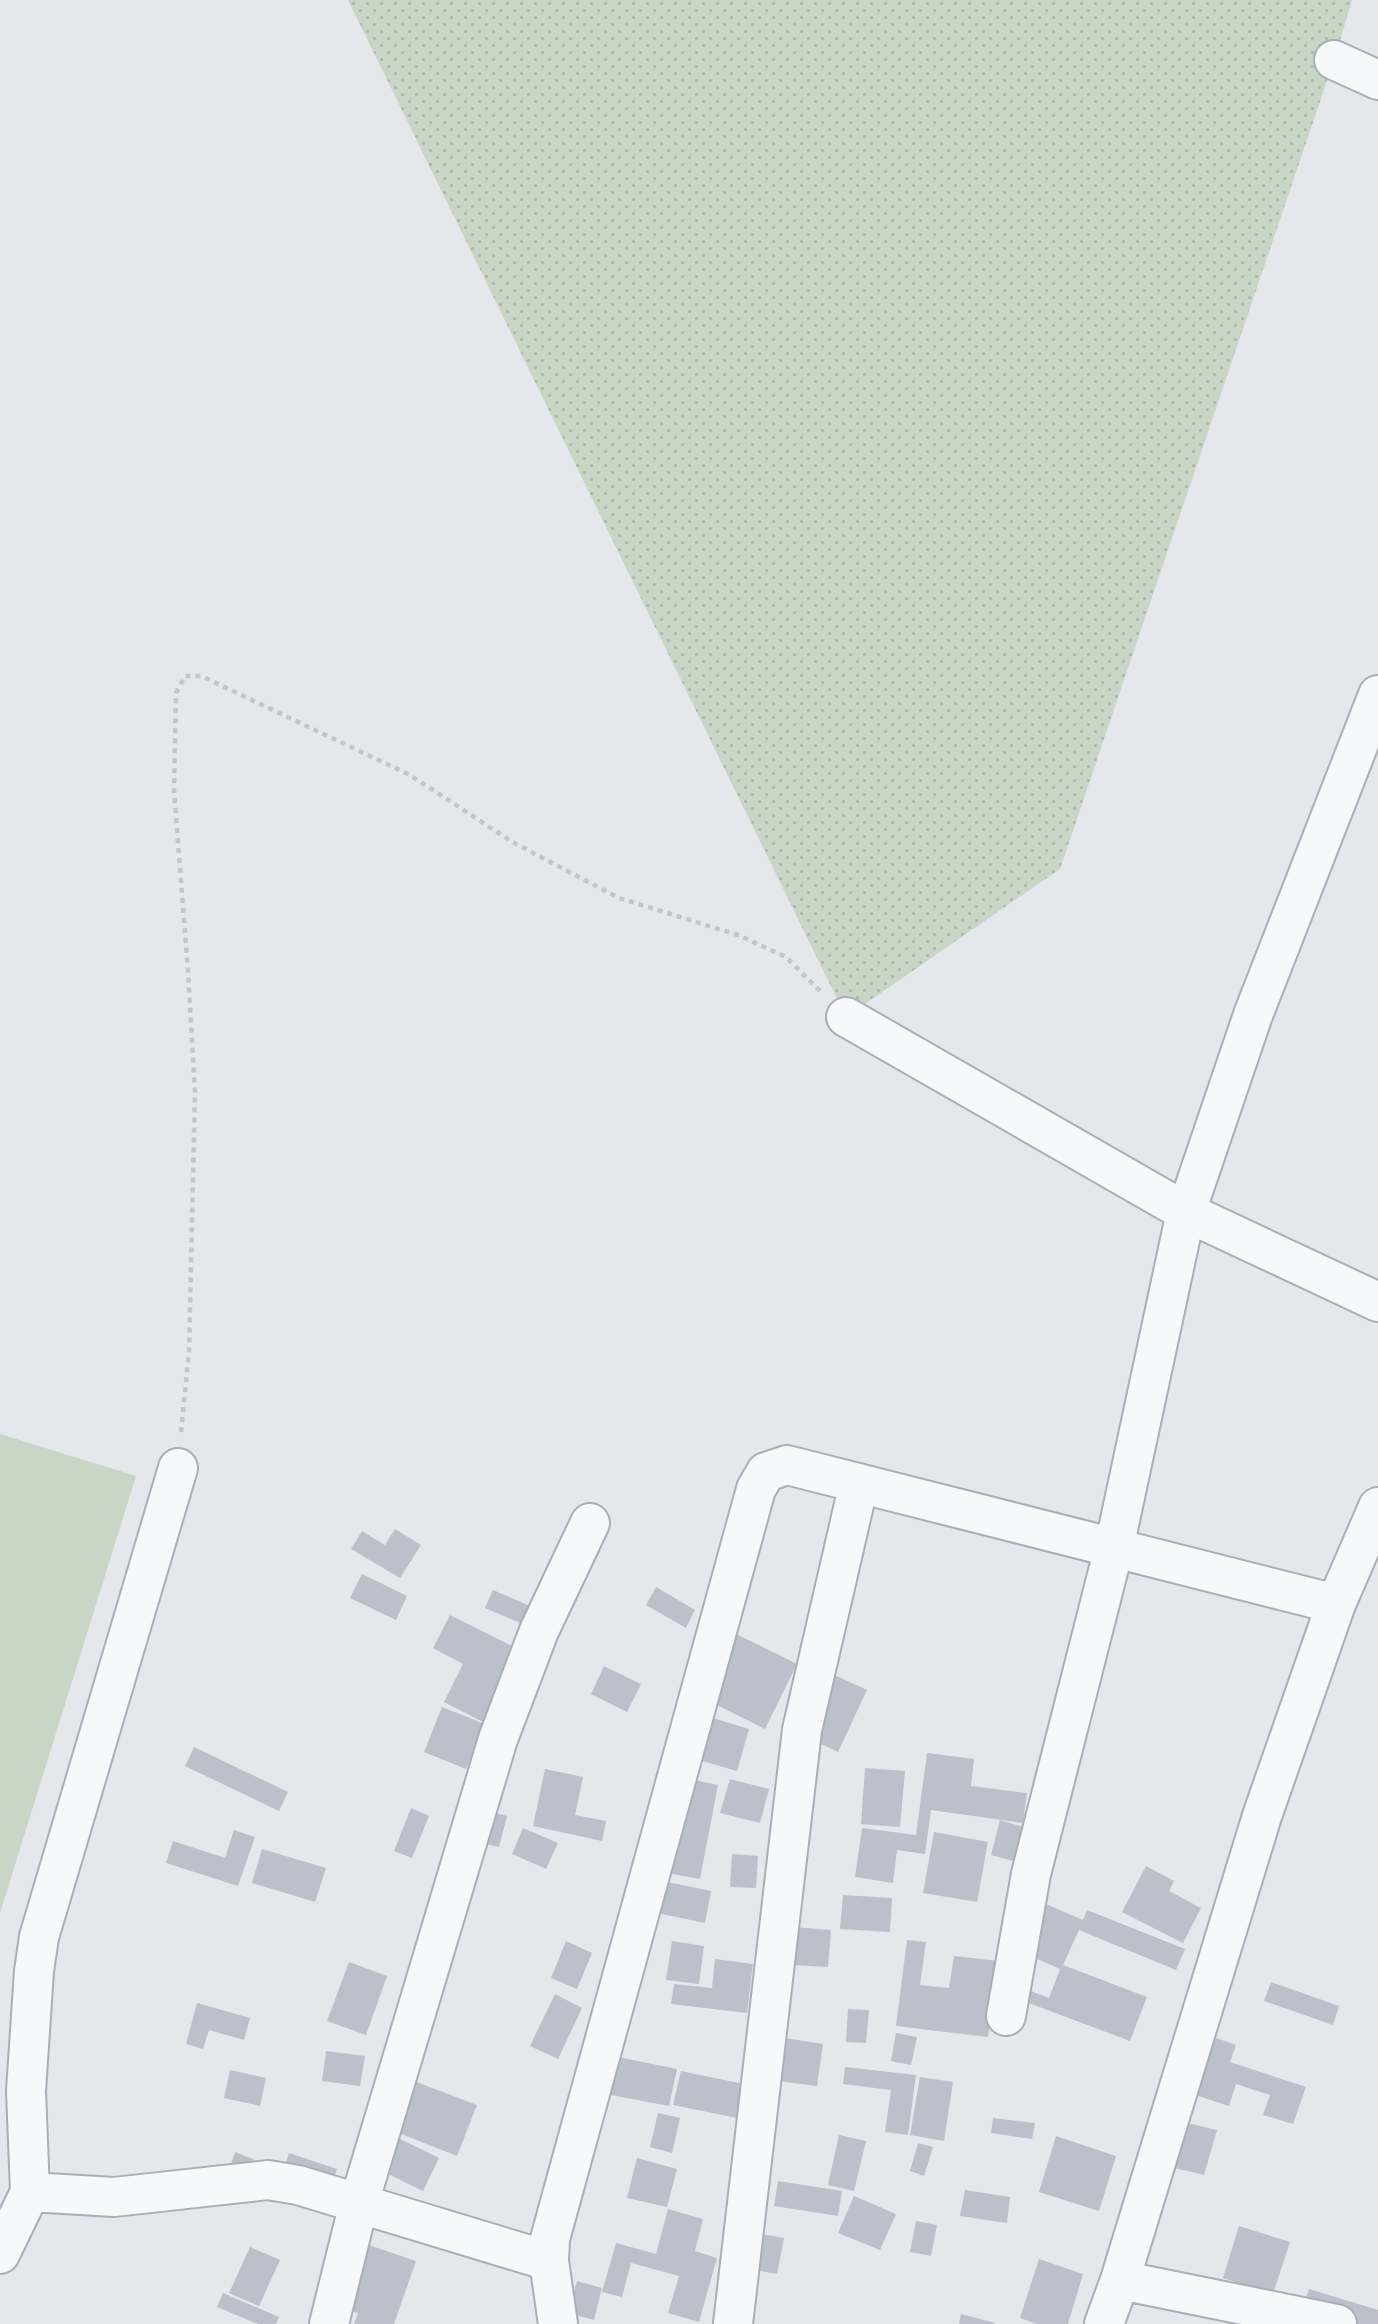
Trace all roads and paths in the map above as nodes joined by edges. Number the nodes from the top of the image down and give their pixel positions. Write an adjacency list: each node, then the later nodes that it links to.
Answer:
1 (1334, 60): 2 (street)
2 (1378, 80)
3 (1378, 695): 5 (street)
4 (846, 1017): 5 (street); 7 (path)
5 (1186, 1212): 6 (street); 11 (street)
6 (1378, 1302)
7 (178, 1468): 14 (street)
8 (859, 1483): 11 (street); 17 (street); 21 (street)
9 (1378, 1507): 12 (street)
10 (590, 1523): 15 (street)
11 (1114, 1548): 12 (street); 13 (street)
12 (1336, 1604): 18 (street)
13 (1006, 2016)
14 (30, 2193): 15 (street); 16 (street)
15 (359, 2203): 17 (street); 19 (street)
16 (0, 2254)
17 (549, 2261): 20 (street)
18 (1120, 2280): 22 (street); 23 (street)
19 (329, 2324)
20 (558, 2324)
21 (733, 2324)
22 (1104, 2324)
23 (1337, 2324)

